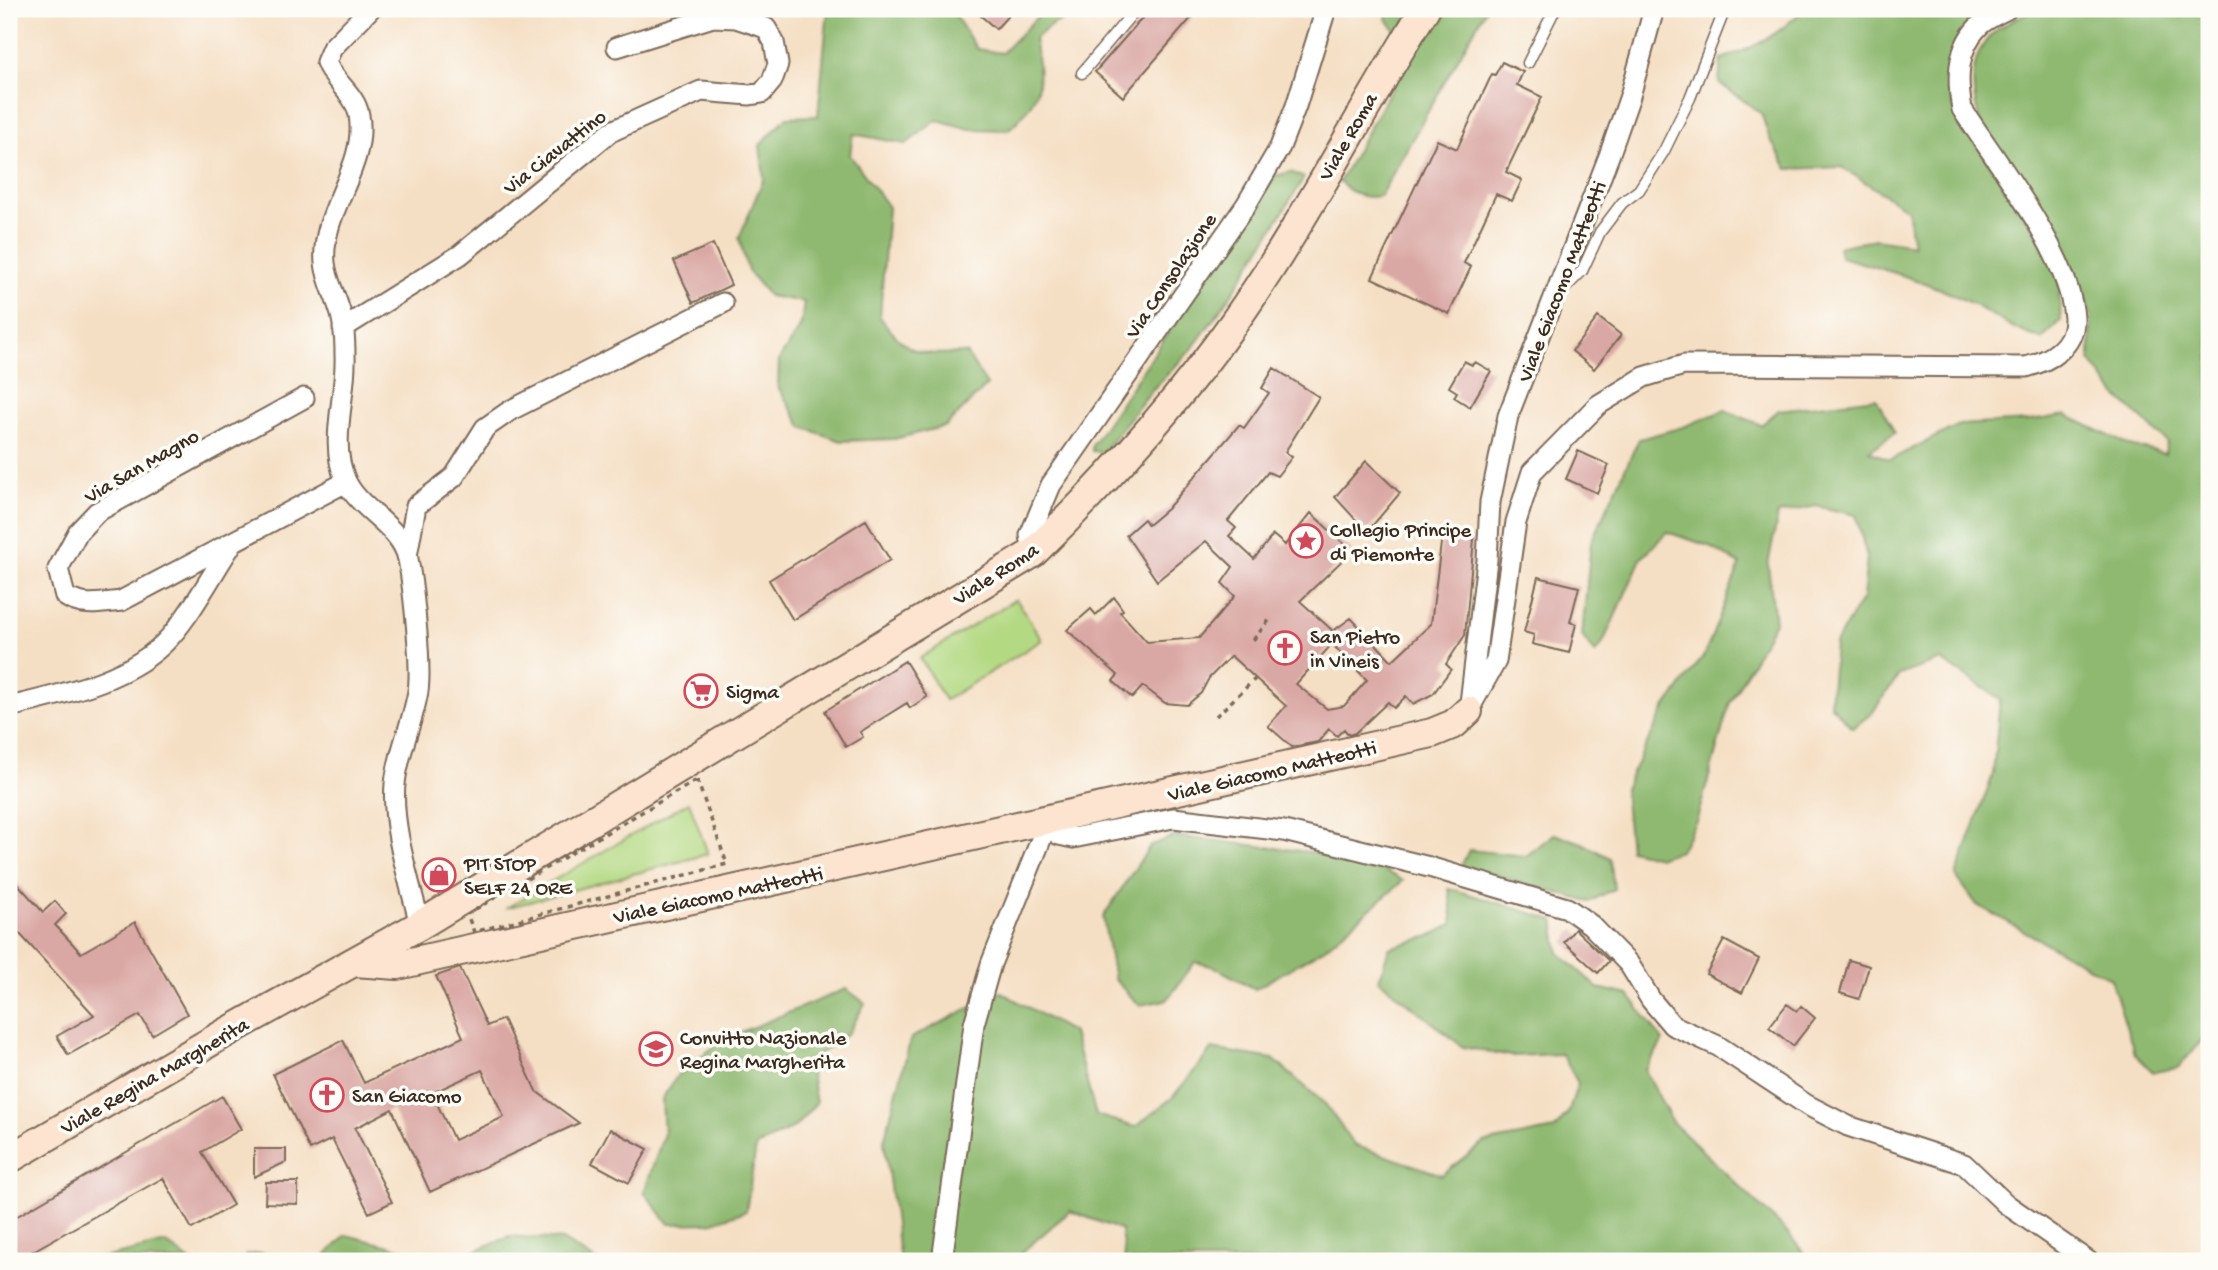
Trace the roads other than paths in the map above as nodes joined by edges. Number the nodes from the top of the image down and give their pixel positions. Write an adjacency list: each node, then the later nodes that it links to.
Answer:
1 (370, 9): 14 (street)
2 (1136, 9): 11 (lane)
3 (1326, 9): 18 (street, Via Consolazione)
4 (1425, 9): 18 (street, Viale Roma)
5 (1555, 9): 10 (lane)
6 (1654, 9): 12 (street, Viale Giacomo Matteotti)
7 (1725, 9): 12 (lane)
8 (2007, 9): 21 (street)
9 (617, 47): 14 (street, Via Ciavattino)
10 (1528, 64)
11 (1082, 73)
12 (1556, 297): 21 (street, Viale Giacomo Matteotti)
13 (723, 303): 19 (street)
14 (343, 328): 16 (street)
15 (304, 398): 17 (street, Via San Magno)
16 (346, 482): 17 (street, Via San Magno); 19 (street)
17 (233, 543): 20 (street, Via San Magno)
18 (1033, 553): 23 (street, Viale Roma)
19 (407, 556): 23 (street)
20 (9, 707)
21 (1468, 711): 22 (street, Viale Giacomo Matteotti)
22 (1048, 822): 24 (street, Viale Giacomo Matteotti); 26 (street); 27 (street)
23 (420, 925): 24 (street, Viale Roma)
24 (354, 961): 25 (street, Viale Regina Margherita)
25 (9, 1159)
26 (942, 1261)
27 (2088, 1261)

